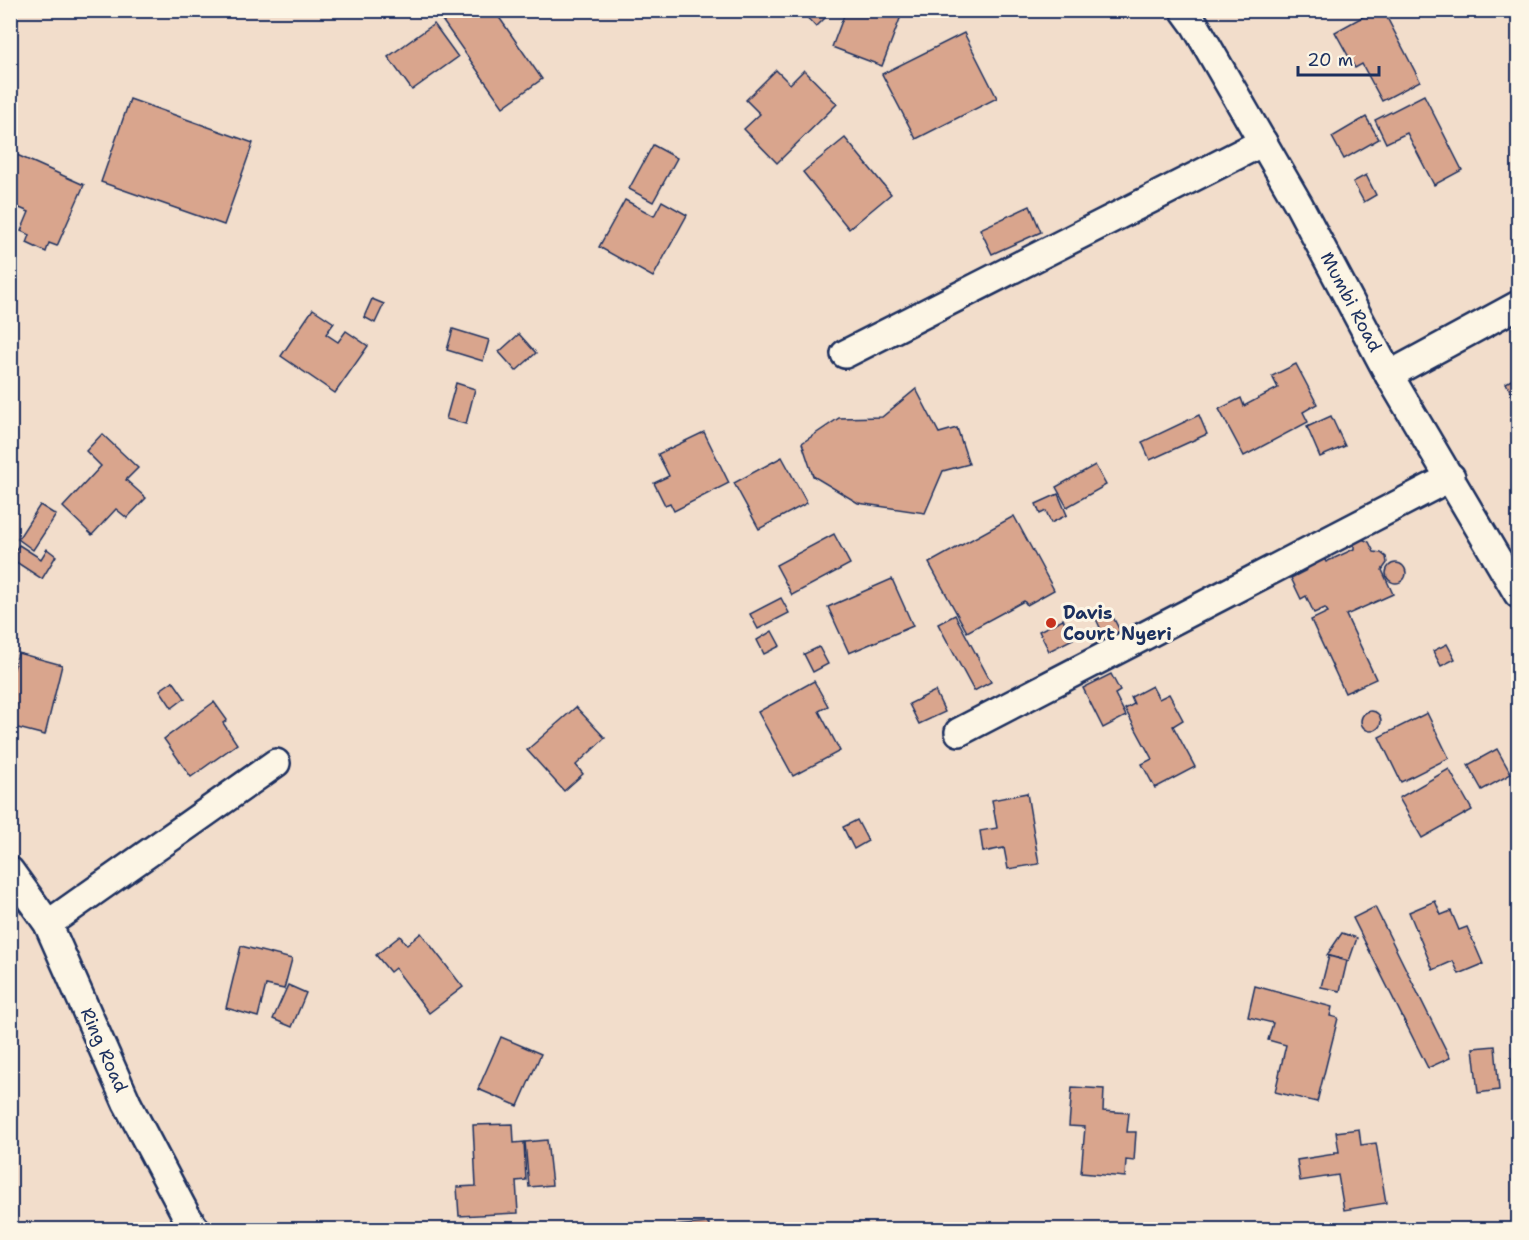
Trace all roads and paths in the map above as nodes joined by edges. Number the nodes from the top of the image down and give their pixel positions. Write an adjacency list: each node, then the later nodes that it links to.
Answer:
1 (1184, 10): 2 (street, Mumbi Road)
2 (1263, 142): 4 (street); 5 (street, Mumbi Road)
3 (1518, 305): 5 (street)
4 (845, 354)
5 (1389, 375): 6 (street, Mumbi Road)
6 (1451, 477): 7 (street, Mumbi Road); 8 (street)
7 (1518, 594)
8 (959, 732)
9 (276, 763): 11 (street)
10 (10, 871): 11 (street, Ring Road)
11 (48, 924): 12 (street, Ring Road)
12 (196, 1230)

